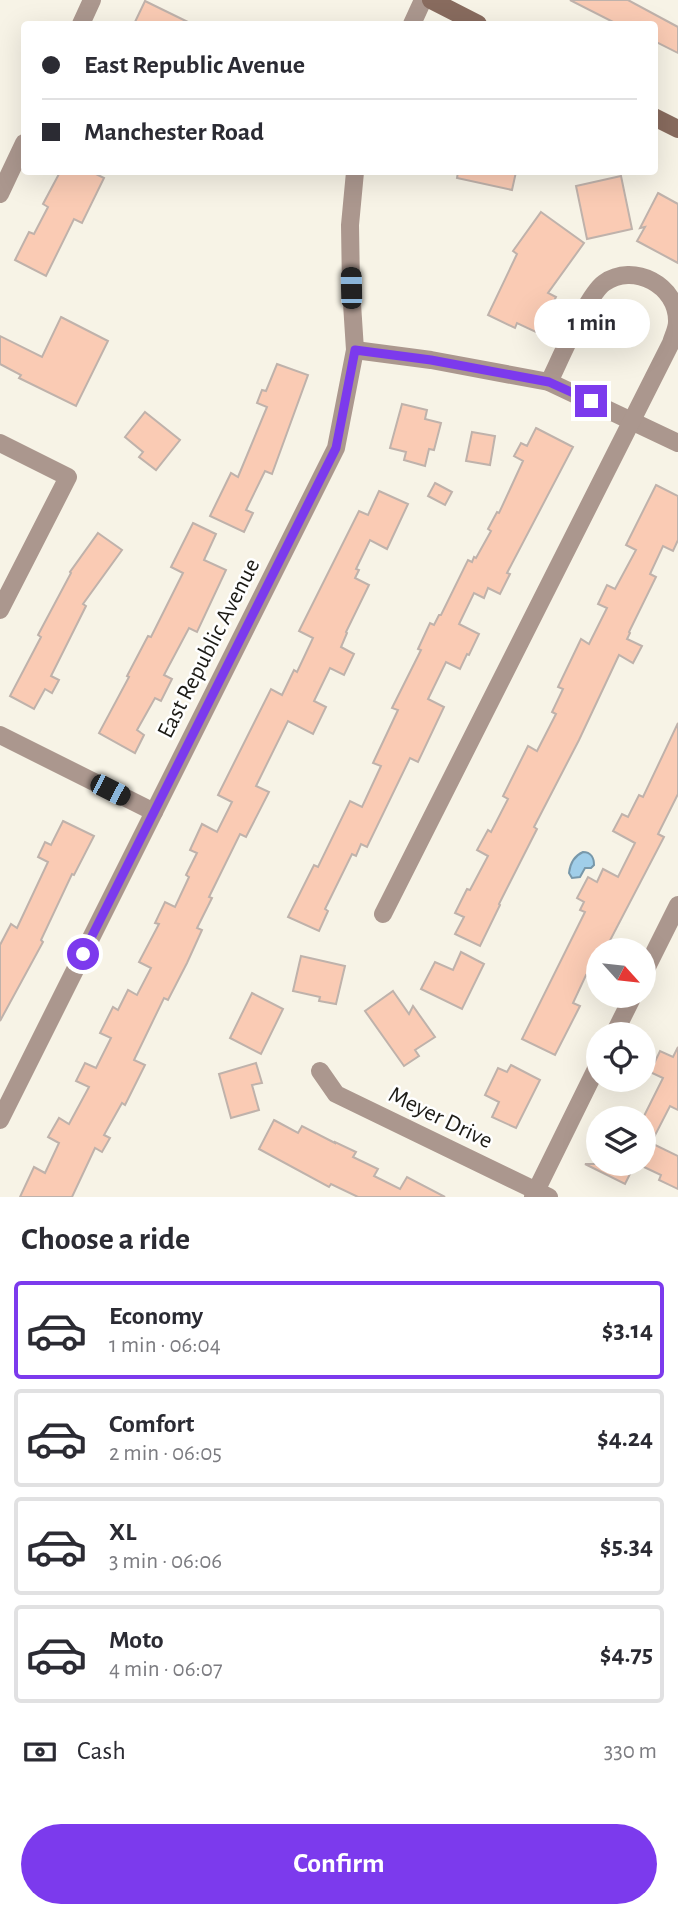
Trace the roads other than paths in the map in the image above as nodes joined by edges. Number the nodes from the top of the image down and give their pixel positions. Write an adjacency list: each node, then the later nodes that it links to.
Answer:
1 (92, 0): 4 (street)
2 (423, 0): 5 (street)
3 (431, 0): 6 (main road)
4 (82, 21)
5 (412, 21)
6 (472, 21)
7 (658, 119): 8 (main road)
8 (678, 129)
9 (21, 148): 11 (street)
10 (355, 175): 12 (street, East Republic Avenue)
11 (0, 194)
12 (355, 350): 13 (street); 19 (street, East Republic Avenue)
13 (549, 382): 14 (street); 14 (street)
14 (633, 420): 16 (street); 21 (street)
15 (0, 443): 17 (street)
16 (678, 443)
17 (0, 610)
18 (0, 735): 19 (street)
19 (154, 812): 25 (street, East Republic Avenue)
20 (678, 905): 22 (street)
21 (383, 914)
22 (656, 950)
23 (320, 1071): 26 (street, Meyer Drive)
24 (586, 1091): 26 (street)
25 (0, 1120)
26 (539, 1195)

